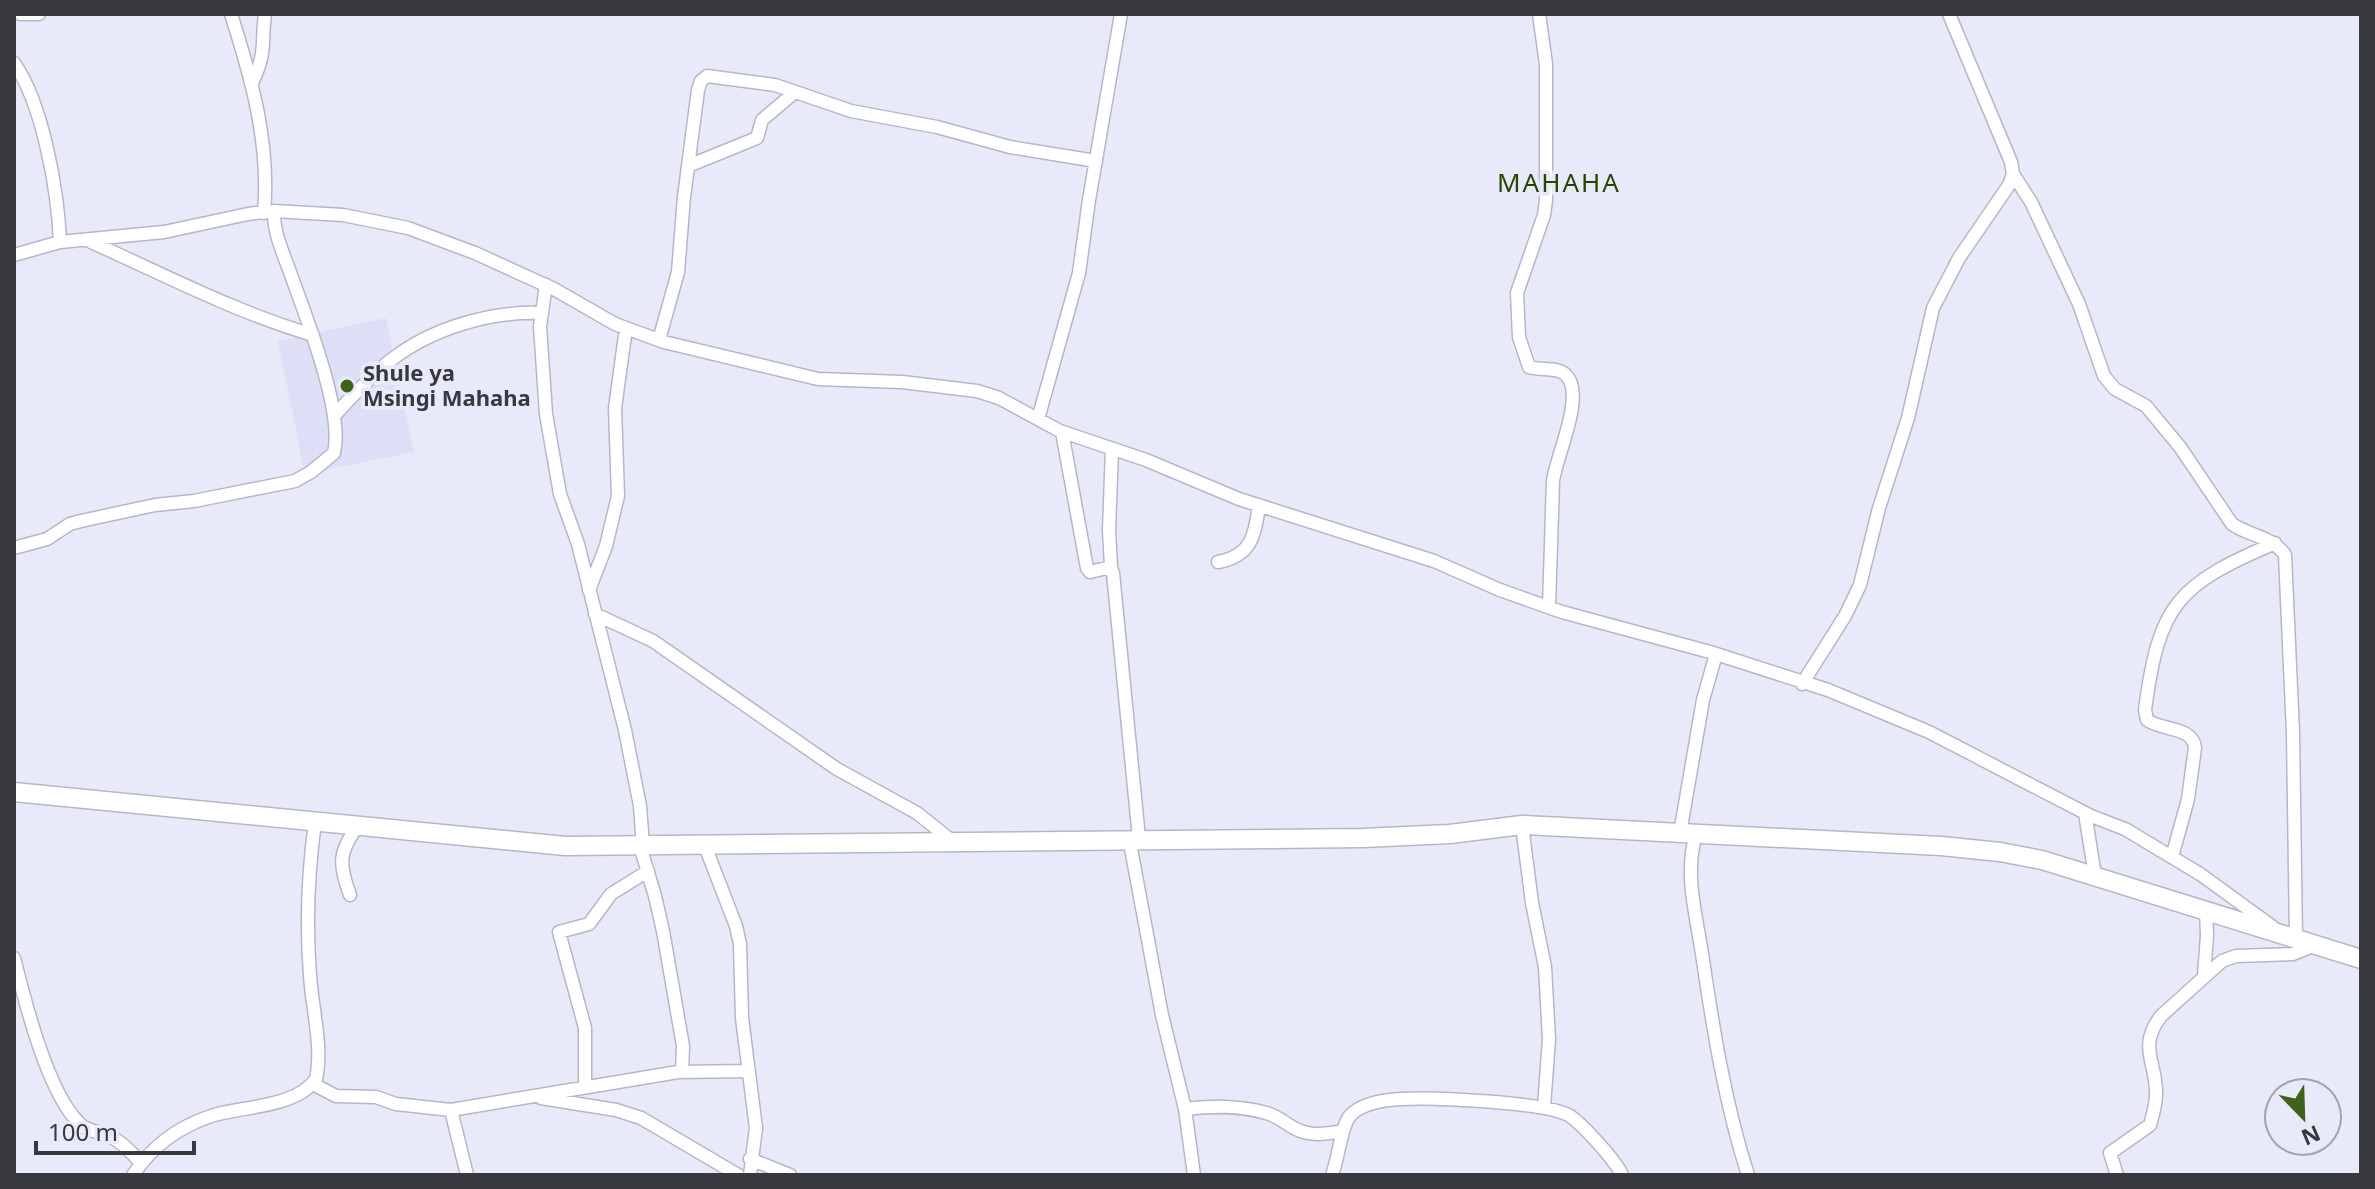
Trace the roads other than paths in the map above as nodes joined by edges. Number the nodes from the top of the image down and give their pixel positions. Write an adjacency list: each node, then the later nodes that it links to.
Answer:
1 (20, 14): 2 (street)
2 (39, 14)
3 (231, 14): 9 (street)
4 (265, 14): 9 (street)
5 (1121, 14): 11 (street)
6 (1539, 14): 33 (street)
7 (1949, 14): 13 (street)
8 (14, 63): 16 (street)
9 (252, 83): 14 (street)
10 (795, 92): 11 (street); 12 (street); 12 (street)
11 (1096, 161): 24 (street)
12 (688, 166): 22 (street)
13 (2013, 174): 28 (street); 36 (street)
14 (269, 212): 15 (street); 18 (street); 21 (street)
15 (87, 240): 16 (street); 21 (street)
16 (60, 242): 17 (street)
17 (14, 255)
18 (546, 285): 19 (street); 20 (street)
19 (542, 313): 23 (street); 32 (street)
20 (626, 328): 22 (street); 32 (street)
21 (313, 335): 23 (street)
22 (659, 340): 24 (street)
23 (334, 416): 29 (street)
24 (1038, 419): 25 (street)
25 (1062, 432): 26 (street); 31 (street)
26 (1112, 449): 27 (street); 31 (street)
27 (1259, 505): 30 (street); 33 (street)
28 (2275, 543): 47 (street); 52 (street)
29 (14, 548)
30 (1218, 562)
31 (1111, 567): 43 (street)
32 (589, 590): 34 (street)
33 (1549, 607): 35 (street)
34 (595, 614): 44 (street); 45 (street)
35 (1716, 654): 36 (street); 42 (street)
36 (1802, 684): 38 (street)
37 (14, 792): 39 (main road)
38 (2085, 813): 47 (street); 49 (street)
39 (315, 822): 41 (main road); 58 (street)
40 (1522, 825): 42 (main road); 43 (main road); 61 (street)
41 (357, 827): 45 (main road); 50 (street)
42 (1688, 833): 49 (main road); 75 (street)
43 (1134, 838): 44 (main road); 62 (street)
44 (952, 841): 46 (main road)
45 (641, 846): 46 (main road); 48 (street)
46 (705, 846): 57 (street)
47 (2172, 857): 52 (street)
48 (648, 871): 56 (street); 59 (street)
49 (2095, 876): 51 (main road)
50 (350, 895)
51 (2206, 911): 52 (main road); 55 (street)
52 (2299, 941): 53 (main road); 55 (street)
53 (2359, 957)
54 (14, 958): 66 (street)
55 (2204, 976): 76 (street)
56 (682, 1071): 57 (street); 59 (street)
57 (748, 1071): 65 (street)
58 (313, 1084): 63 (street); 66 (street)
59 (585, 1087): 60 (street)
60 (530, 1096): 63 (street); 69 (street)
61 (1544, 1107): 64 (street); 74 (street)
62 (1185, 1109): 64 (street); 72 (street)
63 (451, 1110): 68 (street)
64 (1343, 1131): 73 (street)
65 (750, 1159): 70 (street); 71 (street)
66 (141, 1163): 67 (street)
67 (133, 1175)
68 (467, 1175)
69 (738, 1175)
70 (750, 1175)
71 (790, 1175)
72 (1194, 1175)
73 (1332, 1175)
74 (1622, 1175)
75 (1748, 1175)
76 (2117, 1175)

